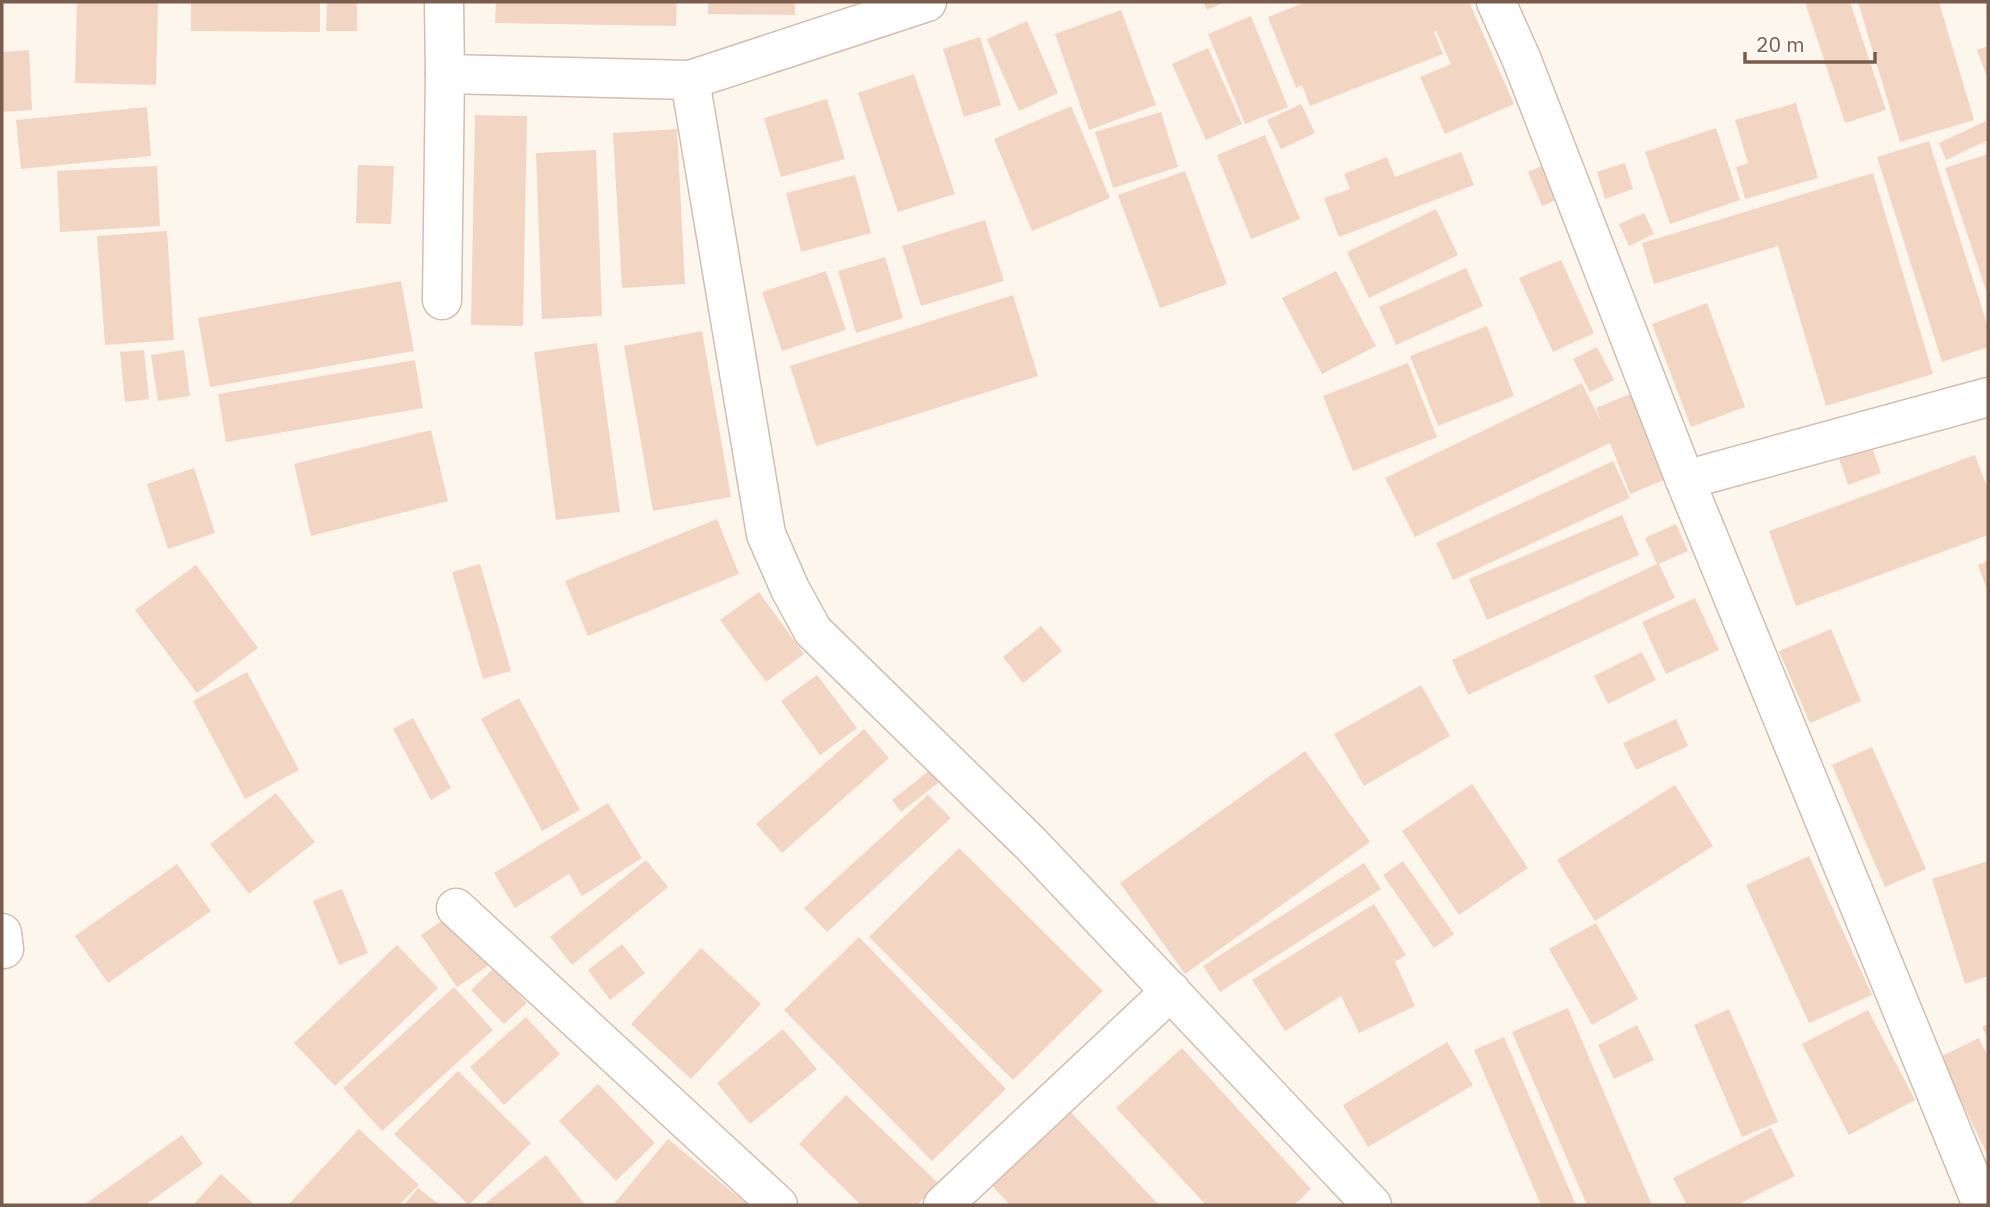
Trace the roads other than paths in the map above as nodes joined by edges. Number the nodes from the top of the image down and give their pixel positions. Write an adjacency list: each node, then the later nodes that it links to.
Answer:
1 (444, 2): 4 (street)
2 (928, 2): 5 (street)
3 (1496, 2): 8 (street)
4 (445, 74): 5 (street); 6 (street)
5 (690, 80): 10 (street)
6 (442, 300)
7 (1988, 397): 8 (street)
8 (1685, 480): 14 (street)
9 (456, 908): 11 (street)
10 (1171, 991): 12 (street); 13 (street)
11 (778, 1205)
12 (943, 1205)
13 (1372, 1205)
14 (1982, 1205)

